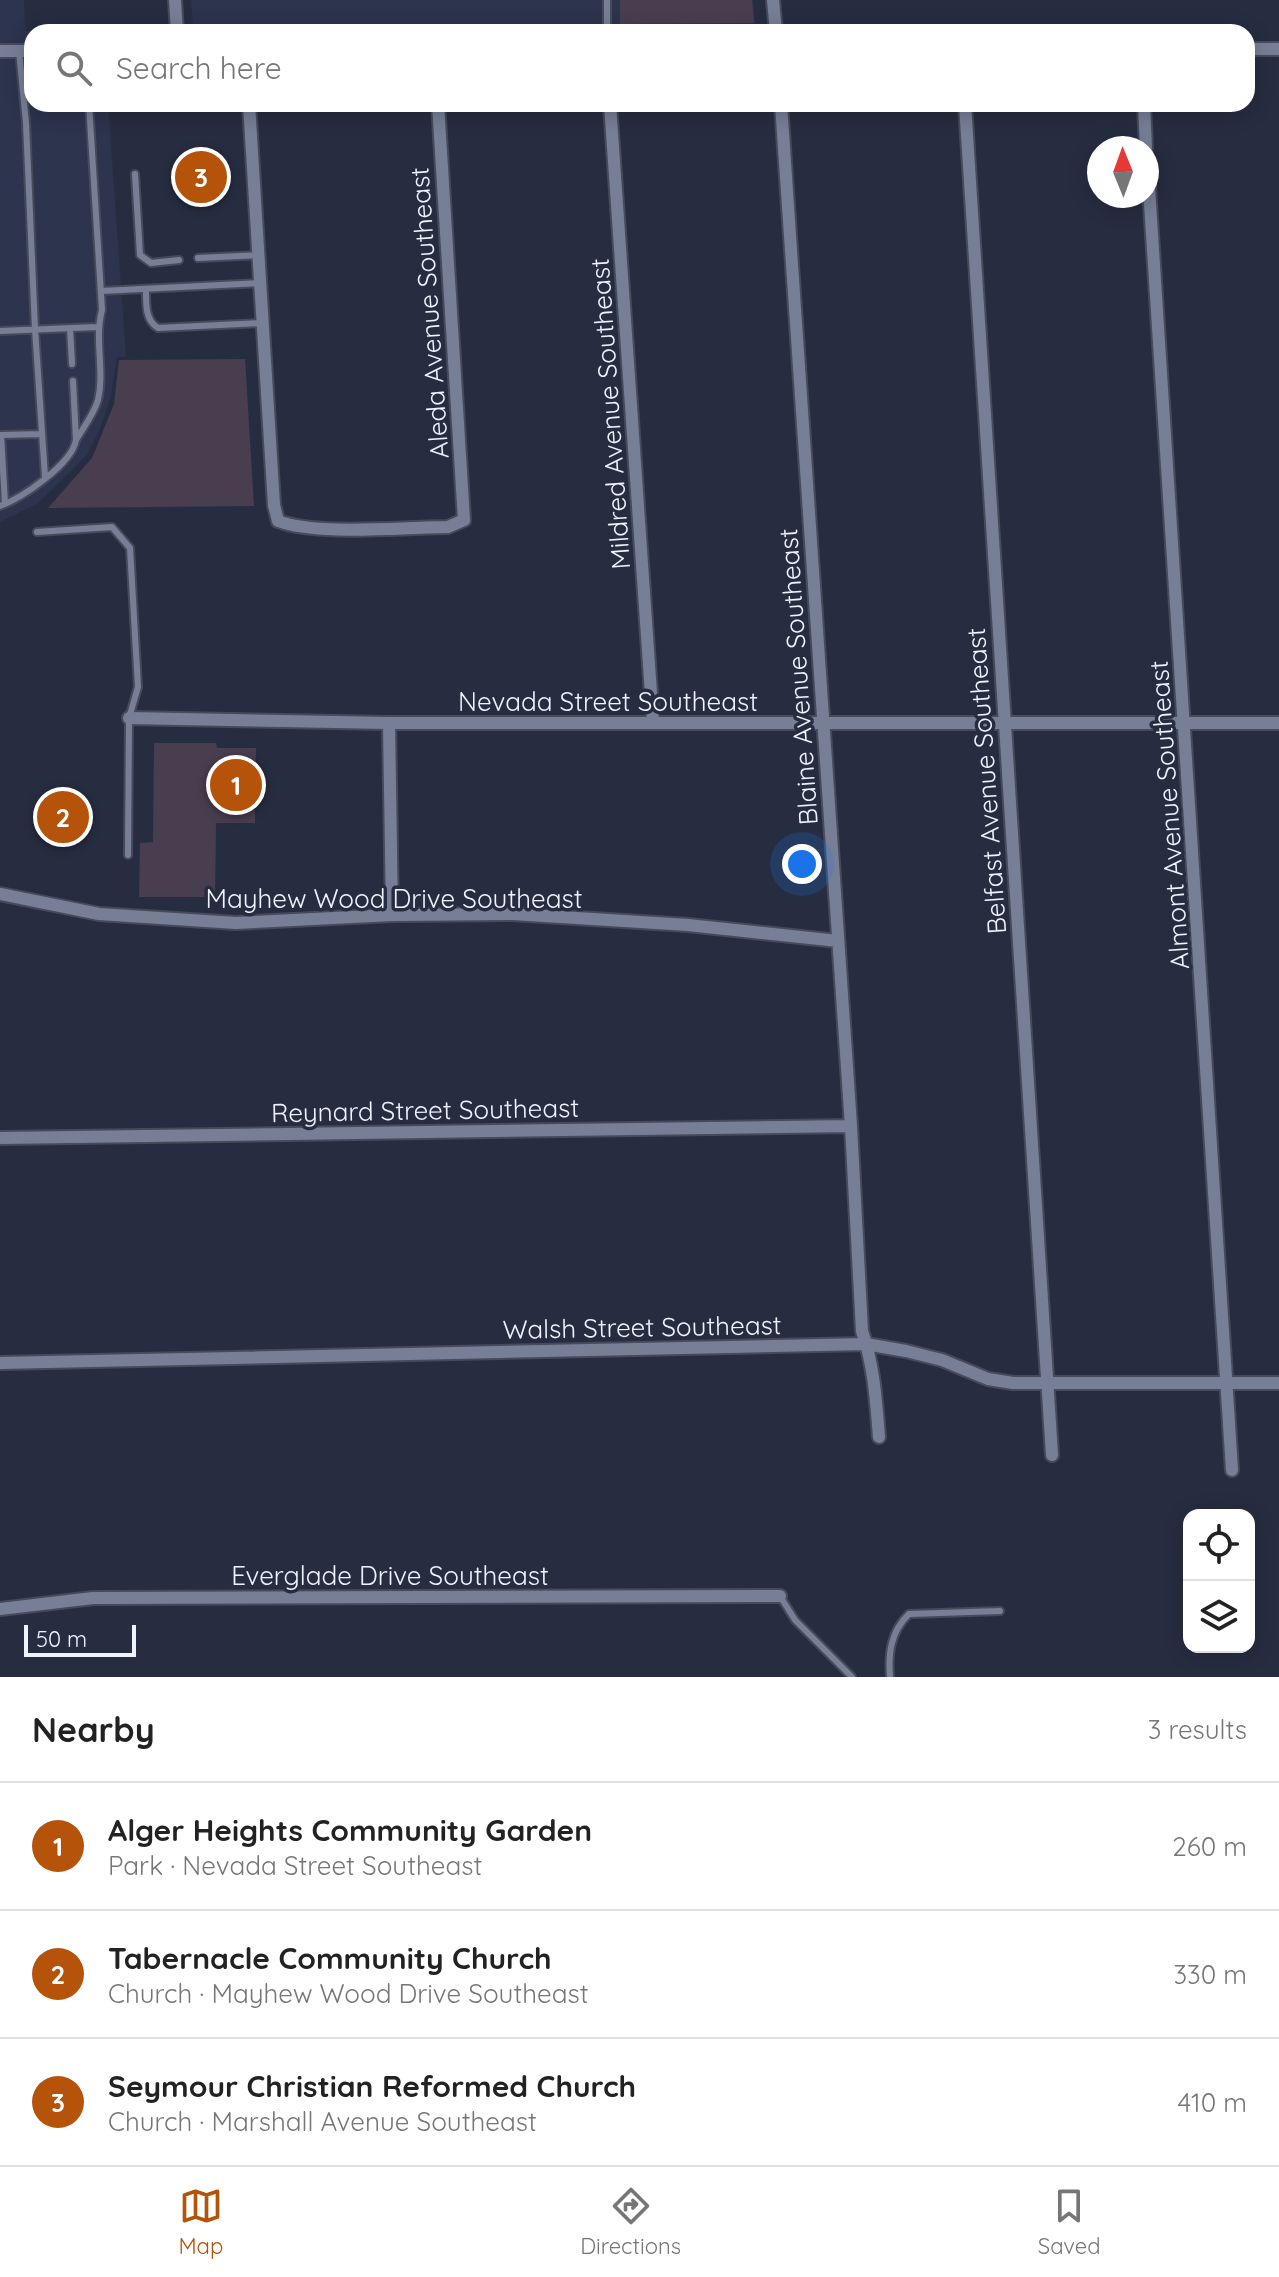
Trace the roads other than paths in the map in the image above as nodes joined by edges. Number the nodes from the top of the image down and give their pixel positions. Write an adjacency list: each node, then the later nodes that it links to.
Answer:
1 (175, 0): 4 (street)
2 (607, 0): 5 (lane)
3 (773, 0): 6 (street)
4 (176, 24)
5 (607, 24)
6 (775, 24)
7 (1255, 49): 8 (street)
8 (1279, 49)
9 (0, 51): 10 (street)
10 (24, 51)
11 (26, 112): 31 (lane)
12 (90, 112): 27 (lane)
13 (250, 112): 22 (street)
14 (438, 112): 28 (street, Aleda Avenue Southeast)
15 (611, 112): 41 (street, Mildred Avenue Southeast)
16 (782, 112): 44 (street, Blaine Avenue Southeast)
17 (966, 112): 45 (street, Belfast Avenue Southeast)
18 (1144, 112): 19 (street)
19 (1145, 136)
20 (135, 174): 24 (lane)
21 (1150, 208): 42 (street, Almont Avenue Southeast)
22 (259, 255): 23 (lane); 25 (street)
23 (198, 258)
24 (179, 260)
25 (260, 283): 26 (lane); 28 (street)
26 (146, 289): 27 (lane); 28 (lane)
27 (101, 291): 29 (lane)
28 (263, 323)
29 (97, 327): 30 (lane); 36 (lane)
30 (70, 328): 31 (lane); 33 (lane)
31 (35, 329): 32 (lane); 35 (lane)
32 (0, 331)
33 (72, 364)
34 (73, 381): 36 (lane)
35 (41, 434): 37 (lane); 38 (lane)
36 (76, 440): 37 (lane)
37 (45, 477): 38 (lane)
38 (2, 505)
39 (37, 532): 40 (lane)
40 (129, 718): 43 (street, Nevada Street Southeast); 47 (lane)
41 (653, 722): 43 (street, Nevada Street Southeast); 44 (street, Nevada Street Southeast)
42 (1185, 722): 45 (street, Nevada Street Southeast); 46 (street, Nevada Street Southeast); 55 (street, Almont Avenue Southeast)
43 (389, 723): 49 (street)
44 (823, 723): 45 (street, Nevada Street Southeast); 50 (street, Blaine Avenue Southeast)
45 (1004, 723): 56 (street, Belfast Avenue Southeast)
46 (1279, 723)
47 (128, 855)
48 (0, 894): 49 (street, Mayhew Wood Drive Southeast)
49 (392, 915): 50 (street, Mayhew Wood Drive Southeast)
50 (838, 941): 51 (street, Blaine Avenue Southeast)
51 (851, 1126): 52 (street, Reynard Street Southeast); 53 (street, Blaine Avenue Southeast)
52 (0, 1138)
53 (866, 1344): 54 (street, Walsh Street Southeast); 56 (street, Walsh Street Southeast); 58 (street, Blaine Avenue Southeast)
54 (0, 1363)
55 (1228, 1382): 56 (street, Walsh Street Southeast); 57 (street, Walsh Street Southeast); 60 (street, Almont Avenue Southeast)
56 (1048, 1383): 59 (street, Belfast Avenue Southeast)
57 (1279, 1383)
58 (879, 1437)
59 (1052, 1455)
60 (1232, 1470)
61 (780, 1596): 62 (street, Everglade Drive Southeast); 64 (lane)
62 (0, 1609)
63 (1000, 1611): 65 (lane)
64 (852, 1677)
65 (890, 1677)

